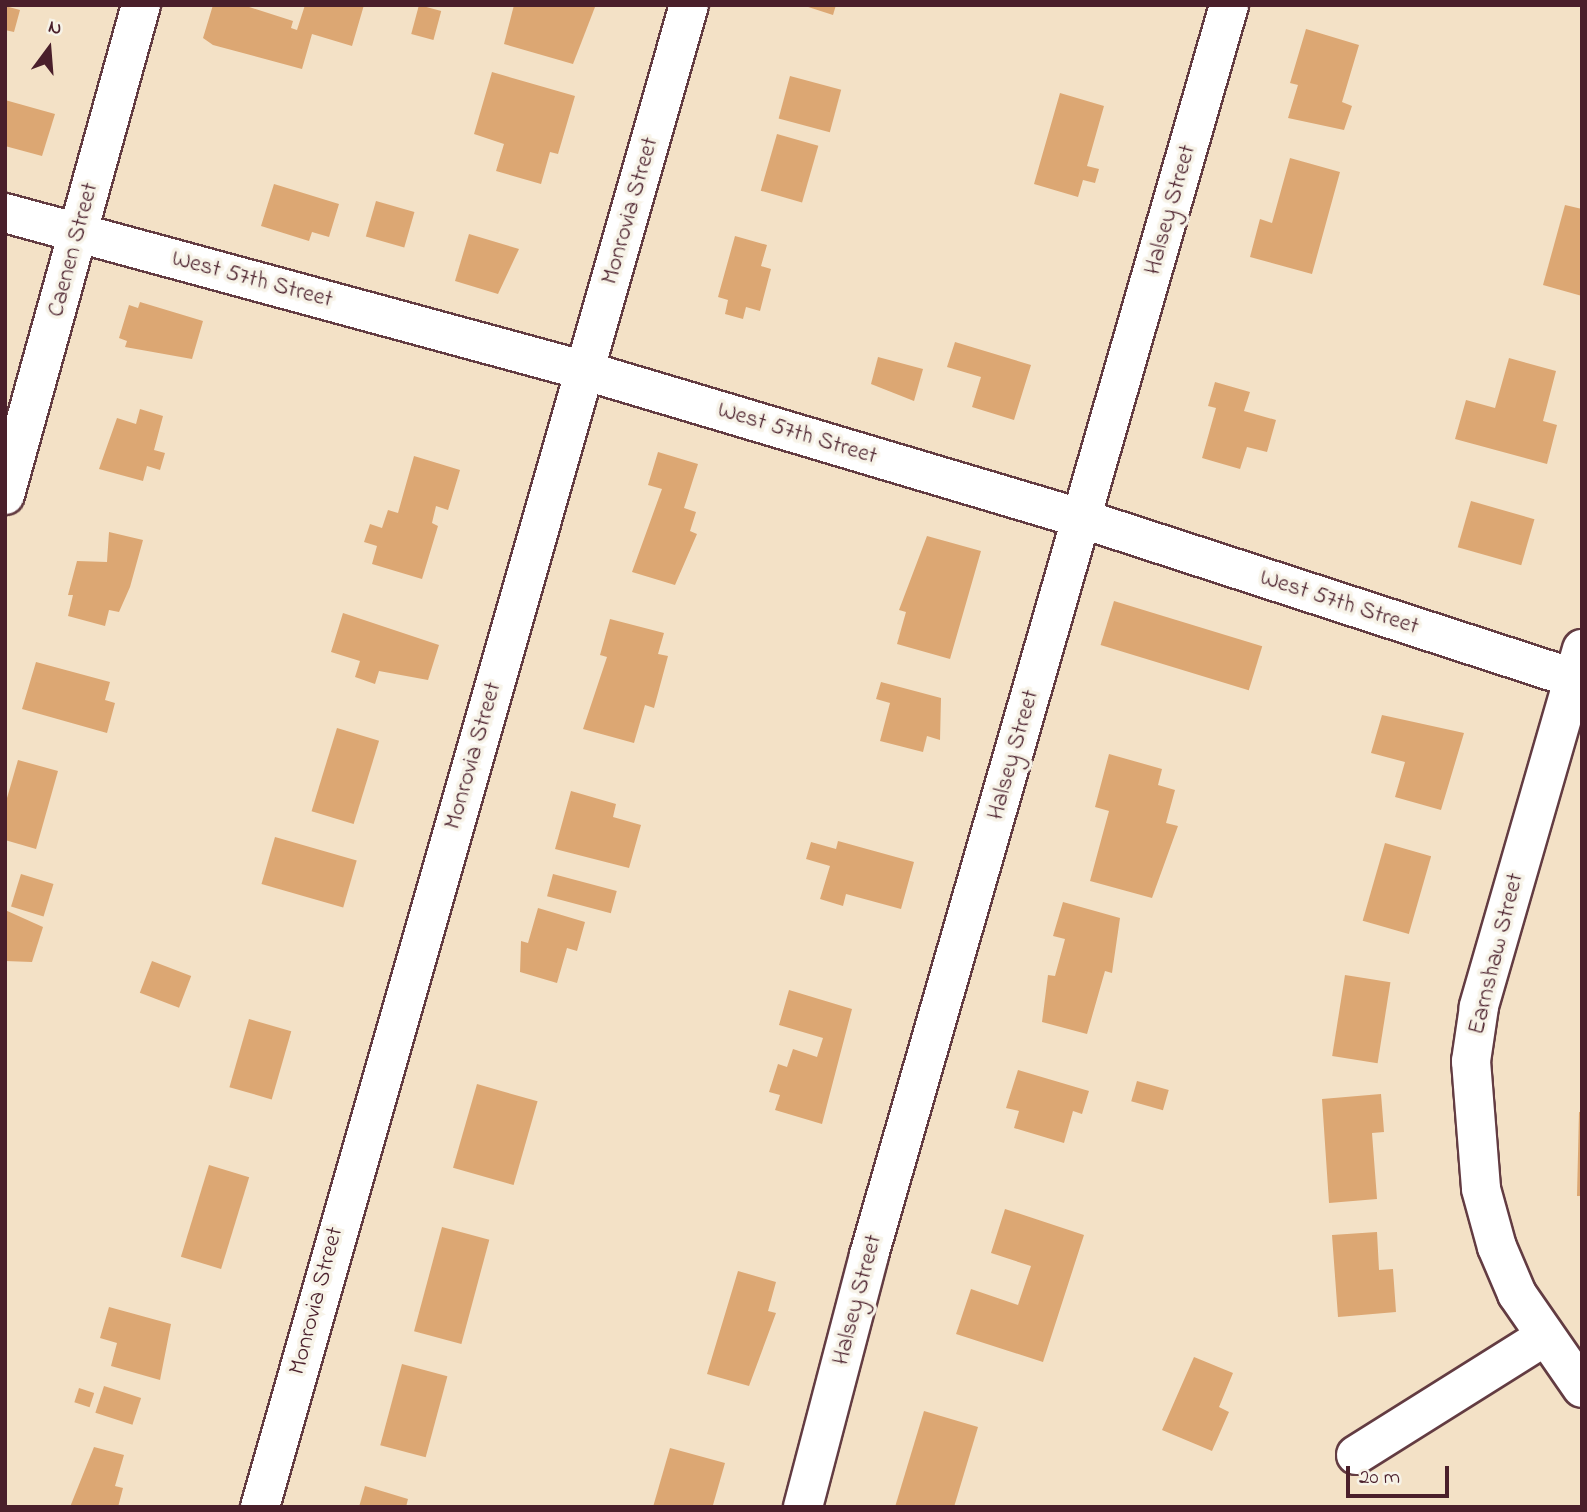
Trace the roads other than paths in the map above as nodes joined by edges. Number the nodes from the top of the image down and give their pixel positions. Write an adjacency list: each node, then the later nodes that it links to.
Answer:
1 (141, 5): 5 (street, Caenen Street)
2 (689, 5): 6 (street, Monrovia Street)
3 (1230, 5): 8 (street, Halsey Street)
4 (5, 213): 5 (street, West 57th Street)
5 (79, 234): 6 (street, West 57th Street); 7 (street, Caenen Street)
6 (586, 371): 8 (street, West 57th Street); 13 (street, Monrovia Street)
7 (5, 495)
8 (1083, 519): 9 (street, West 57th Street); 14 (street, Halsey Street)
9 (1579, 670): 10 (street, Earnshaw Street)
10 (1544, 1337): 11 (street, Earnshaw Street); 12 (street)
11 (1582, 1388)
12 (1356, 1455)
13 (260, 1507)
14 (803, 1507)

